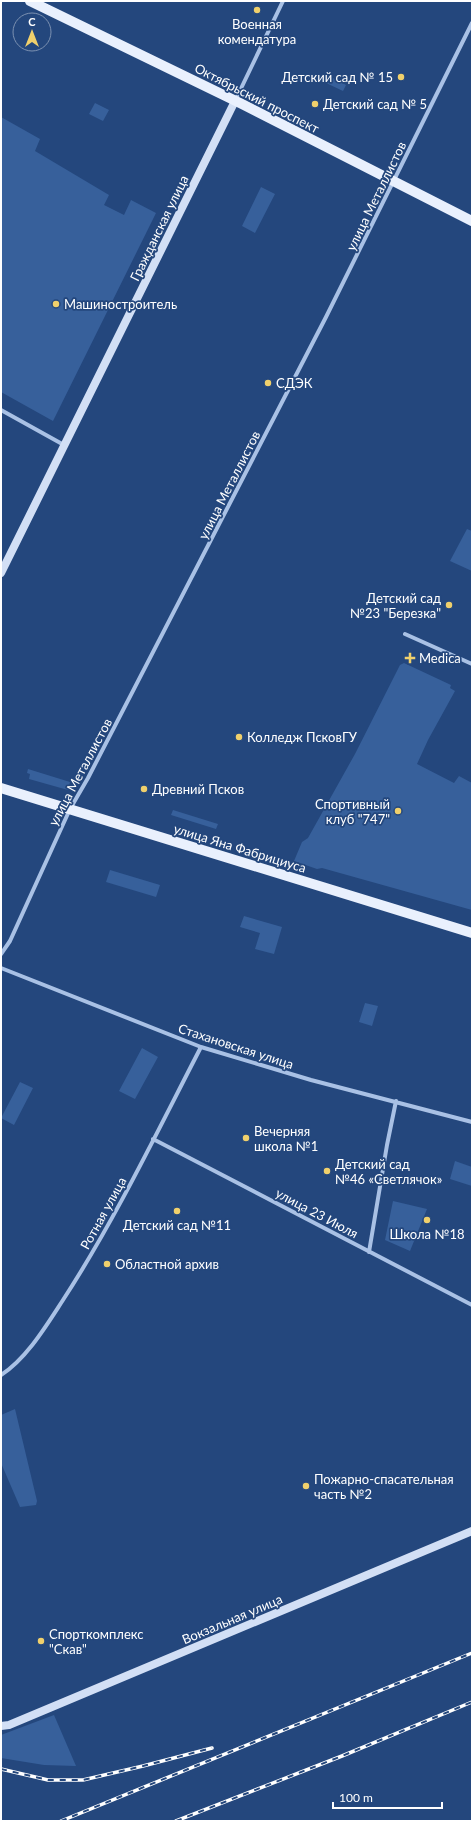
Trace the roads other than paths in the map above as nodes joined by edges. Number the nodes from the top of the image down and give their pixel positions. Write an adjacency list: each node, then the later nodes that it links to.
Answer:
1 (30, 1): 4 (main road, Октябрьский проспект)
2 (283, 1): 4 (street, Гражданская улица)
3 (472, 23): 5 (street, улица Металлистов)
4 (235, 101): 5 (main road, Октябрьский проспект); 8 (street, Гражданская улица)
5 (394, 182): 6 (main road, Октябрьский проспект); 13 (street, улица Металлистов)
6 (472, 221)
7 (1, 410): 8 (street)
8 (65, 445): 9 (street, Гражданская улица)
9 (1, 573)
10 (405, 634): 11 (street)
11 (472, 664)
12 (1, 788): 13 (main road, улица Яна Фабрициуса)
13 (70, 809): 14 (main road, улица Яна Фабрициуса); 15 (street, улица Металлистов)
14 (472, 933)
15 (1, 954)
16 (1, 968): 17 (street, Стахановская улица)
17 (202, 1047): 18 (street, Стахановская улица); 20 (street, Ротная улица)
18 (396, 1101): 19 (street, Стахановская улица); 21 (street)
19 (472, 1122)
20 (153, 1140): 21 (street, улица 23 Июля); 23 (street, Ротная улица)
21 (370, 1252): 22 (street, улица 23 Июля)
22 (472, 1305)
23 (1, 1375)
24 (472, 1531): 25 (street, Вокзальная улица)
25 (1, 1726)

